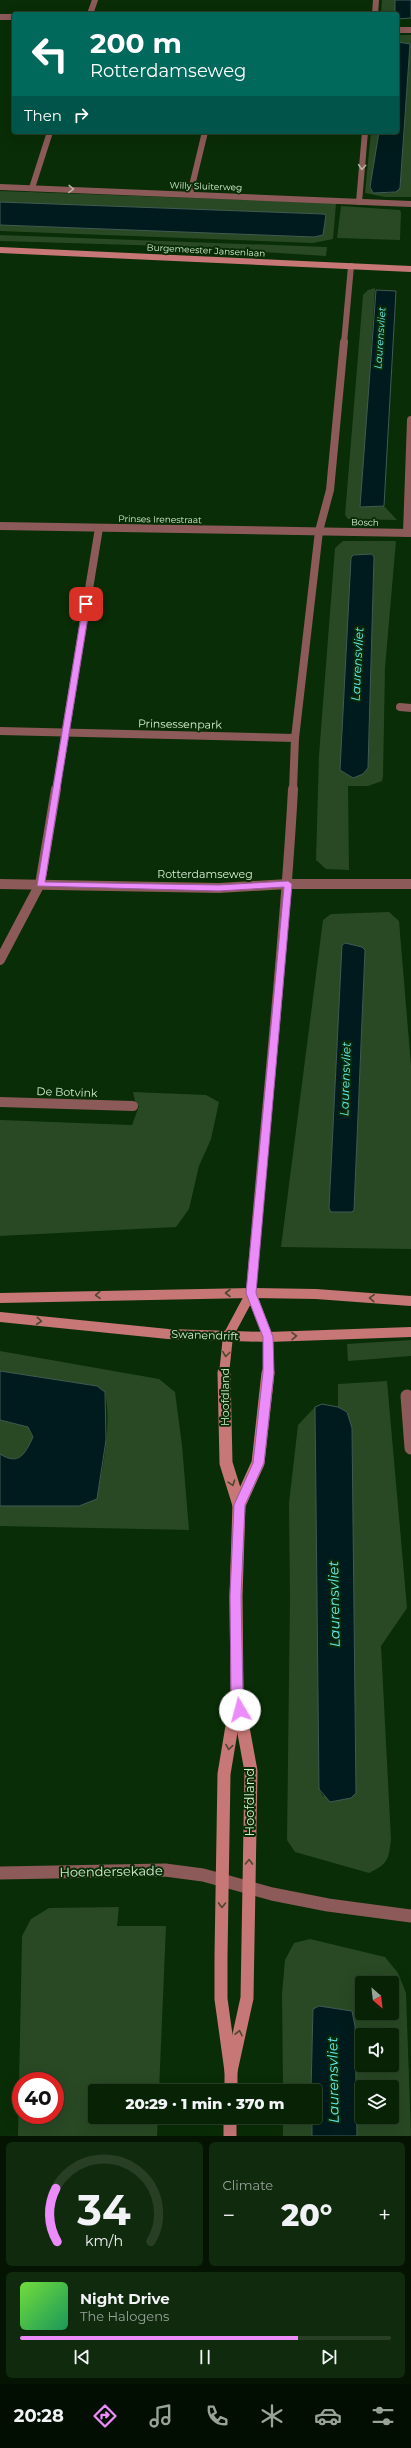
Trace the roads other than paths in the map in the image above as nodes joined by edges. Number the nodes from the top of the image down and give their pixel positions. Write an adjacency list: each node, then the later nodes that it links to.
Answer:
1 (95, 0): 3 (street)
2 (376, 0): 4 (street)
3 (91, 12)
4 (375, 12)
5 (0, 17): 6 (street)
6 (12, 17)
7 (399, 30): 8 (street)
8 (411, 30)
9 (49, 134): 13 (street)
10 (205, 134): 14 (street)
11 (365, 134): 15 (street, one-way to 15)
12 (0, 187): 13 (street, Willy Sluiterweg)
13 (32, 188): 14 (street, Willy Sluiterweg, one-way to 14)
14 (190, 194): 15 (street, Willy Sluiterweg)
15 (359, 202): 16 (street, Willy Sluiterweg)
16 (411, 204)
17 (0, 250): 18 (street, Burgemeester Jansenlaan)
18 (351, 266): 19 (street, Burgemeester Jansenlaan); 23 (street)
19 (411, 269)
20 (411, 420): 24 (street)
21 (0, 526): 22 (street, Prinses Irenestraat)
22 (99, 528): 23 (street, Prinses Irenestraat); 28 (street)
23 (319, 531): 24 (street, Bosch); 29 (street)
24 (409, 533)
25 (400, 708): 26 (street)
26 (411, 708)
27 (0, 731): 28 (street, Prinsessenpark)
28 (64, 732): 29 (street, Prinsessenpark); 31 (street)
29 (295, 738): 32 (street)
30 (0, 884): 31 (street, Rotterdamseweg)
31 (40, 884): 32 (street, Rotterdamseweg); 34 (street)
32 (288, 884): 33 (street, Rotterdamseweg); 37 (street, Hoofdland)
33 (411, 884)
34 (0, 960)
35 (0, 1102): 36 (street, De Botvink)
36 (133, 1106)
37 (251, 1293): 38 (street, one-way to 38); 39 (street, one-way to 37); 42 (street, Hoofdland); 43 (street, Hoofdland)
38 (0, 1298)
39 (411, 1301)
40 (0, 1317): 42 (street, Swanendrift, one-way to 42)
41 (411, 1332): 43 (street, Swanendrift, one-way to 41)
42 (228, 1336): 43 (street, Swanendrift); 46 (street, Hoofdland, one-way to 46)
43 (268, 1337): 46 (street, Hoofdland)
44 (407, 1396): 45 (street)
45 (411, 1448)
46 (239, 1505): 47 (street, Hoofdland)
47 (237, 1694): 49 (street, Hoofdland, one-way to 49); 50 (street, Hoofdland, one-way to 47)
48 (0, 1873): 49 (street, Hoendersekade)
49 (222, 1879): 50 (street); 52 (street, Hoofdland, one-way to 52)
50 (249, 1887): 51 (street); 52 (street, Hoofdland, one-way to 50)
51 (411, 1916)
52 (231, 2071): 53 (street, Hoofdland)
53 (231, 2084)
54 (230, 2124): 55 (street)
55 (230, 2136)

